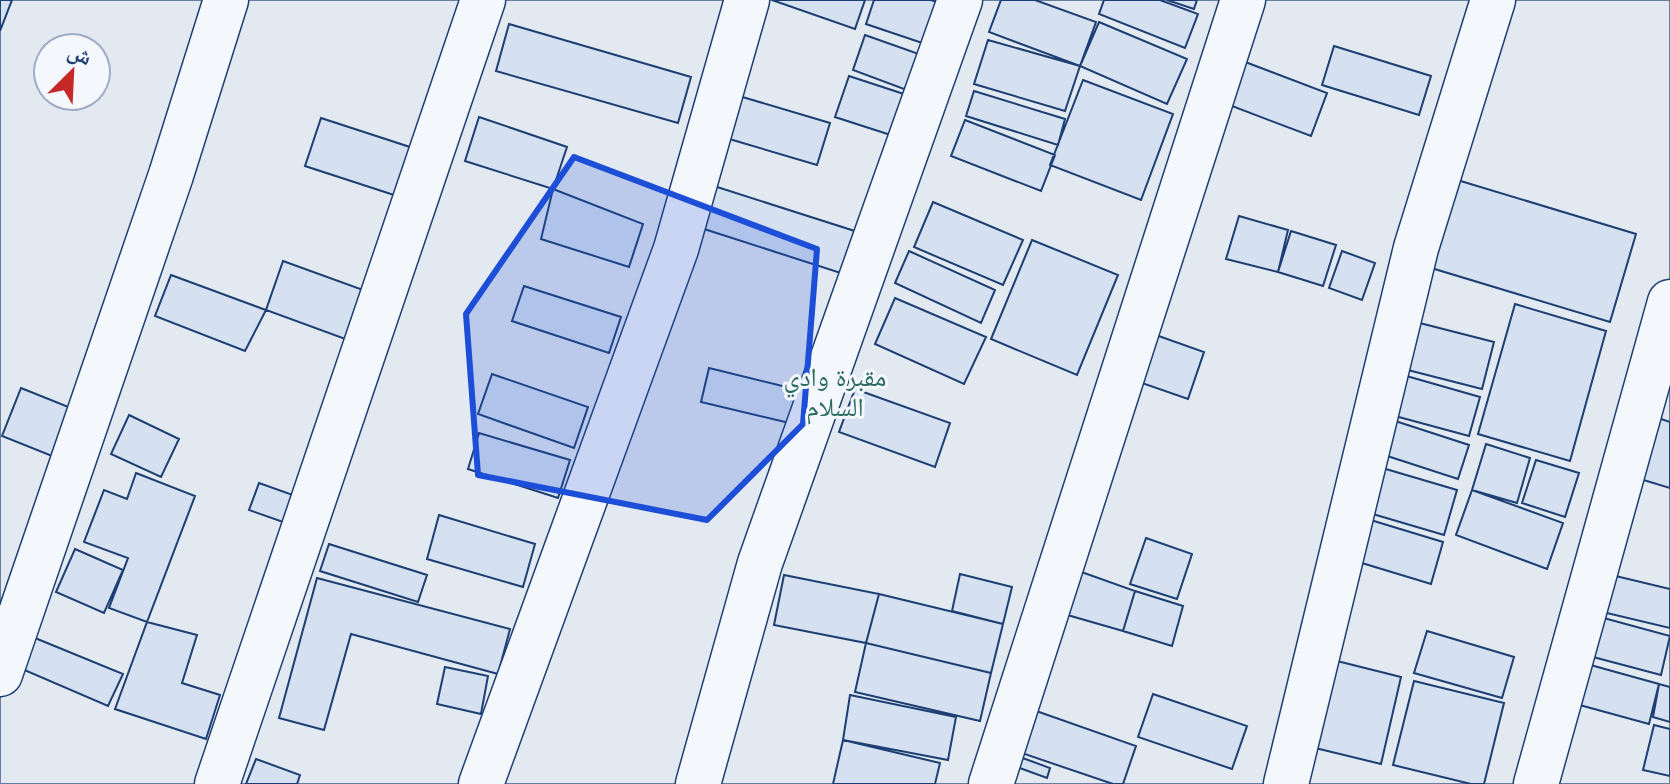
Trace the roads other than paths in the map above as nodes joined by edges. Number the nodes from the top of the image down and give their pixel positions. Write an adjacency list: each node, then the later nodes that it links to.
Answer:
1 (226, 0): 8 (lane)
2 (483, 0): 9 (lane)
3 (747, 0): 10 (lane)
4 (960, 0): 11 (lane)
5 (1243, 0): 12 (lane)
6 (1493, 0): 13 (lane)
7 (1670, 302): 14 (lane)
8 (0, 674)
9 (217, 784)
10 (481, 784)
11 (698, 784)
12 (991, 784)
13 (1286, 784)
14 (1536, 784)

